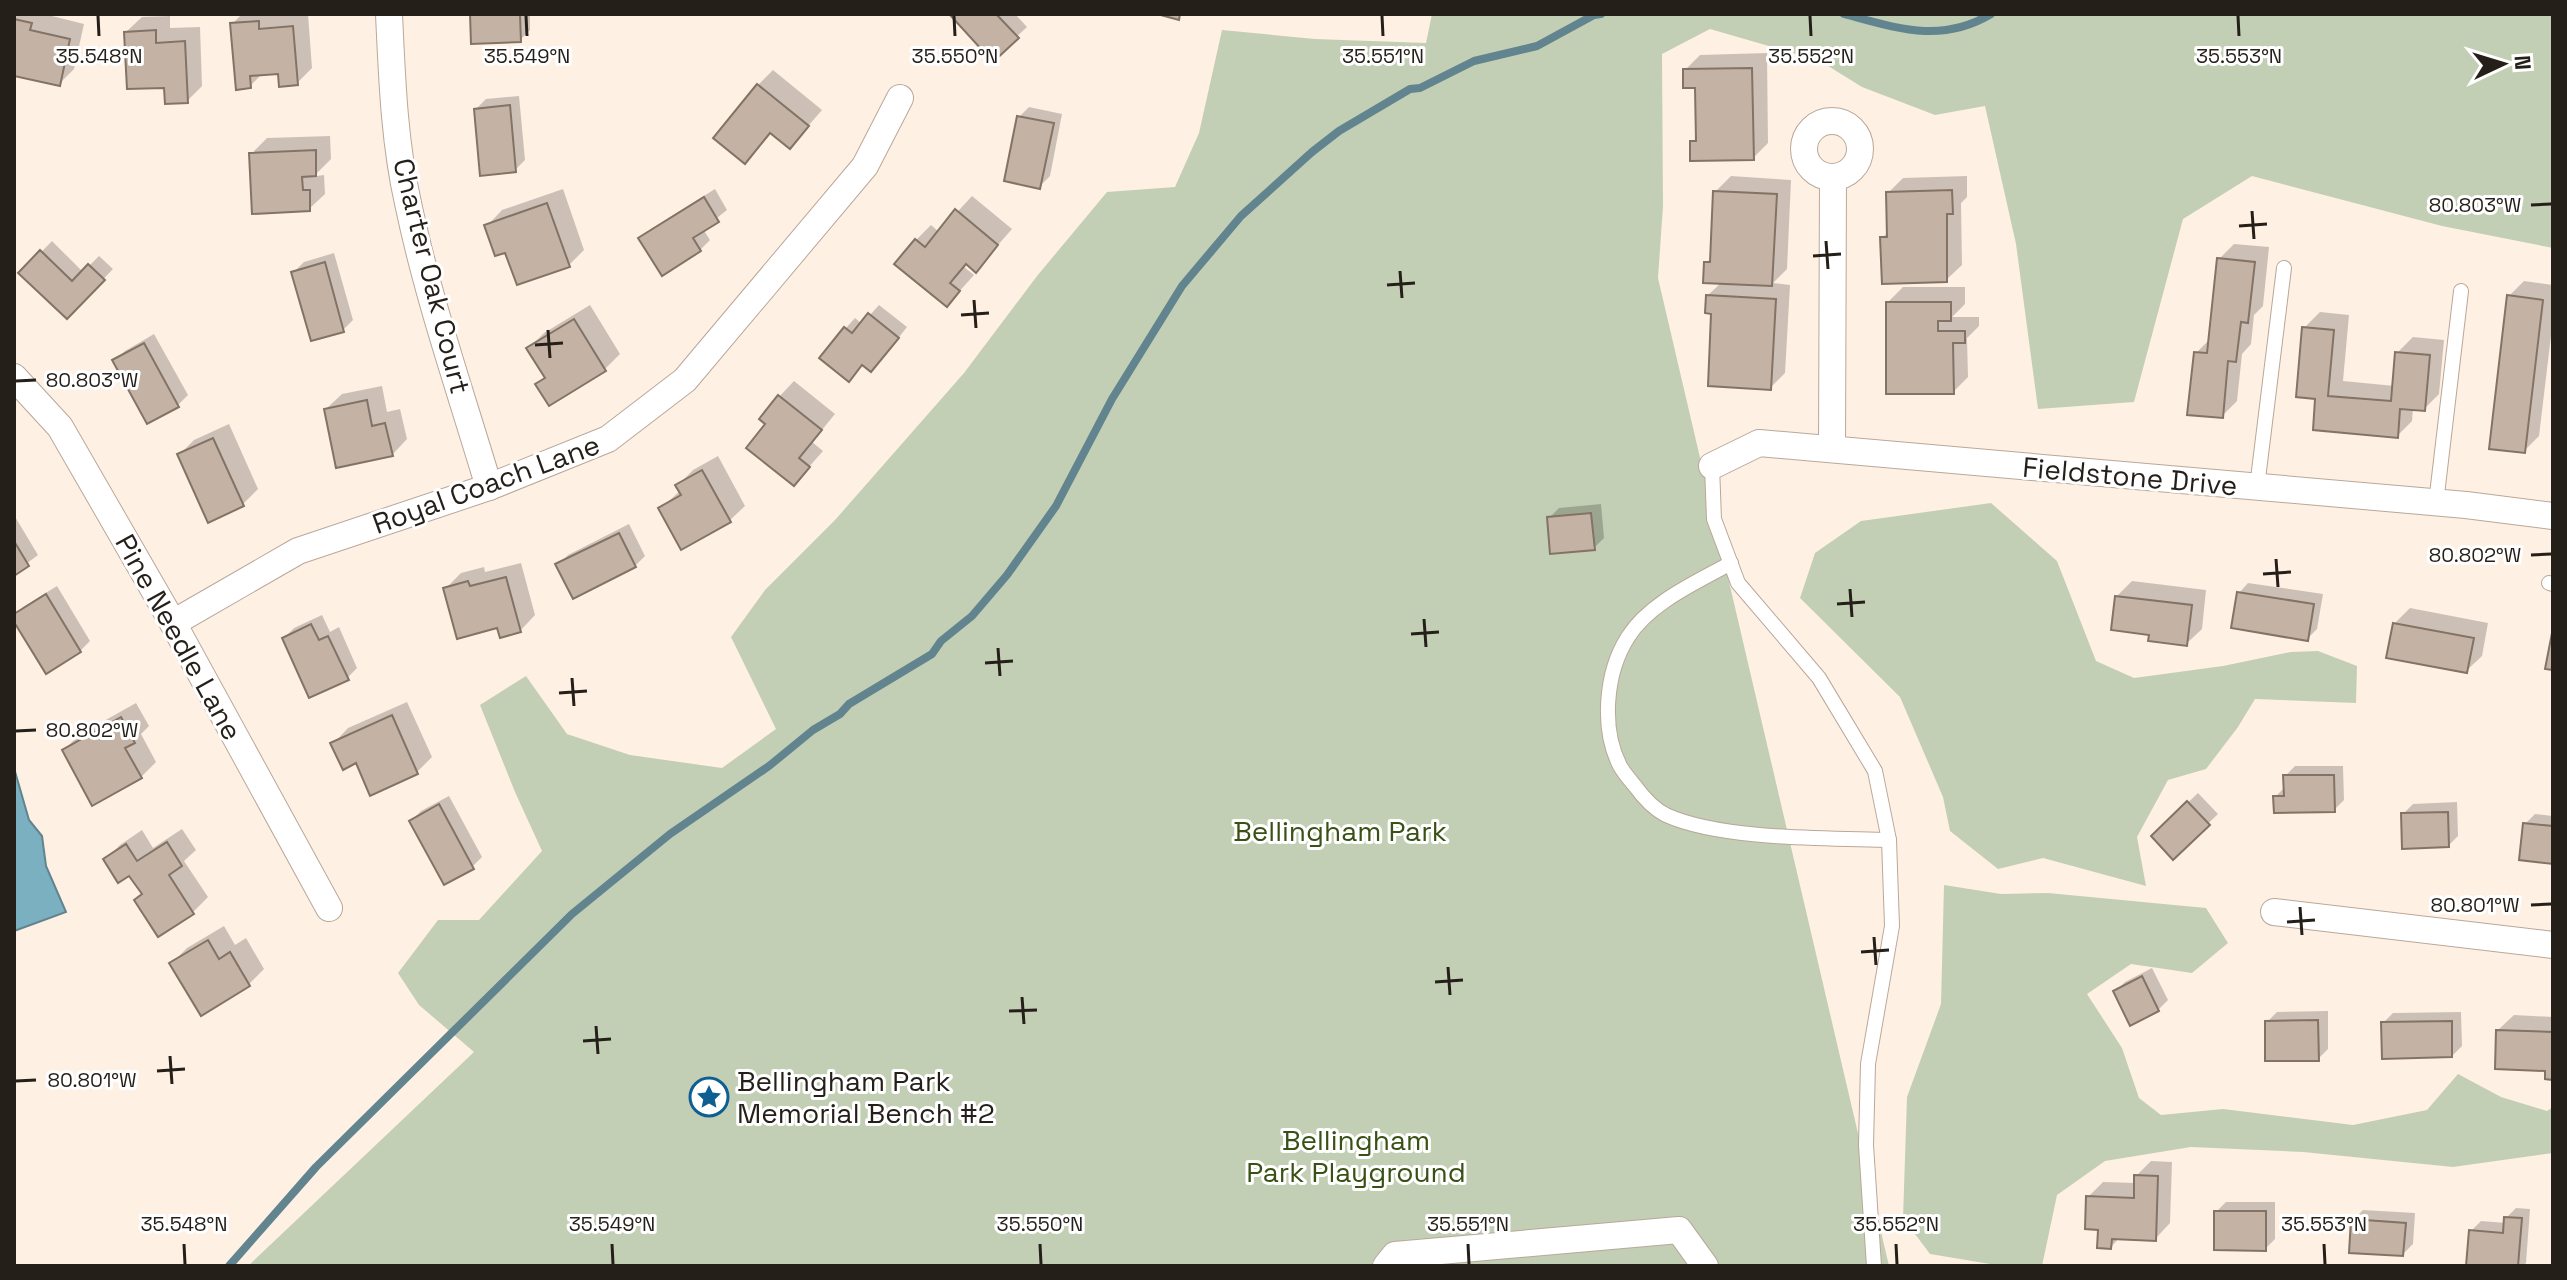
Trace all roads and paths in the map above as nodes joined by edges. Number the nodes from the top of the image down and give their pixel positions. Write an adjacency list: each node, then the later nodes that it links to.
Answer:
1 (389, 14): 9 (street, Charter Oak Court)
2 (900, 98): 9 (street, Royal Coach Lane)
3 (1833, 178): 7 (street)
4 (2284, 268): 10 (lane)
5 (2461, 291): 11 (lane)
6 (14, 377): 14 (street, Pine Needle Lane)
7 (1832, 449): 8 (street, Fieldstone Drive); 10 (street, Fieldstone Drive)
8 (1712, 466): 13 (lane)
9 (489, 487): 14 (street, Royal Coach Lane)
10 (2257, 487): 11 (street, Fieldstone Drive)
11 (2436, 503): 12 (street, Fieldstone Drive)
12 (2553, 516)
13 (1731, 563): 15 (lane); 15 (lane)
14 (173, 623): 16 (street, Pine Needle Lane)
15 (1889, 840): 21 (lane)
16 (329, 908)
17 (2274, 912): 18 (street)
18 (2553, 945)
19 (1386, 1266): 20 (street)
20 (1705, 1266)
21 (1874, 1266)

